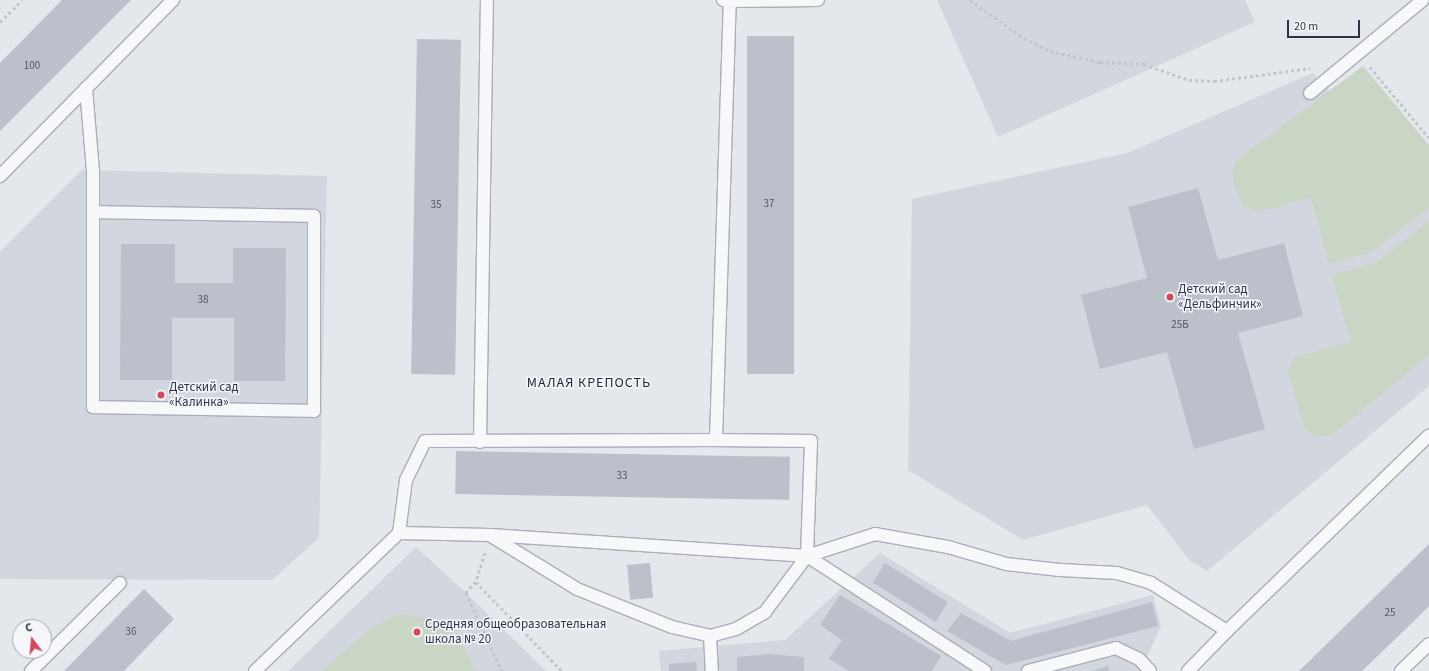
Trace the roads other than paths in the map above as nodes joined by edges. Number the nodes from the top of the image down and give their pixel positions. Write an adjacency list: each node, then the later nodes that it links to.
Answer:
1 (173, 0): 6 (lane)
2 (487, 0): 12 (lane)
3 (818, 0): 5 (lane)
4 (1423, 0): 7 (lane)
5 (727, 1): 11 (lane)
6 (86, 88): 8 (lane); 9 (lane)
7 (1310, 93)
8 (0, 176)
9 (94, 212): 9 (lane)
10 (1429, 435): 17 (lane)
11 (716, 440): 12 (lane); 15 (lane)
12 (480, 442): 13 (lane)
13 (399, 533): 14 (lane); 21 (lane)
14 (490, 535): 15 (lane); 18 (lane)
15 (807, 556): 17 (lane); 18 (lane); 23 (lane)
16 (120, 583): 20 (lane)
17 (1227, 631): 26 (lane)
18 (710, 636): 22 (lane)
19 (1429, 644): 27 (lane)
20 (31, 671)
21 (255, 671)
22 (712, 671)
23 (985, 671)
24 (1028, 671): 25 (lane)
25 (1150, 671)
26 (1188, 671)
27 (1401, 671)

